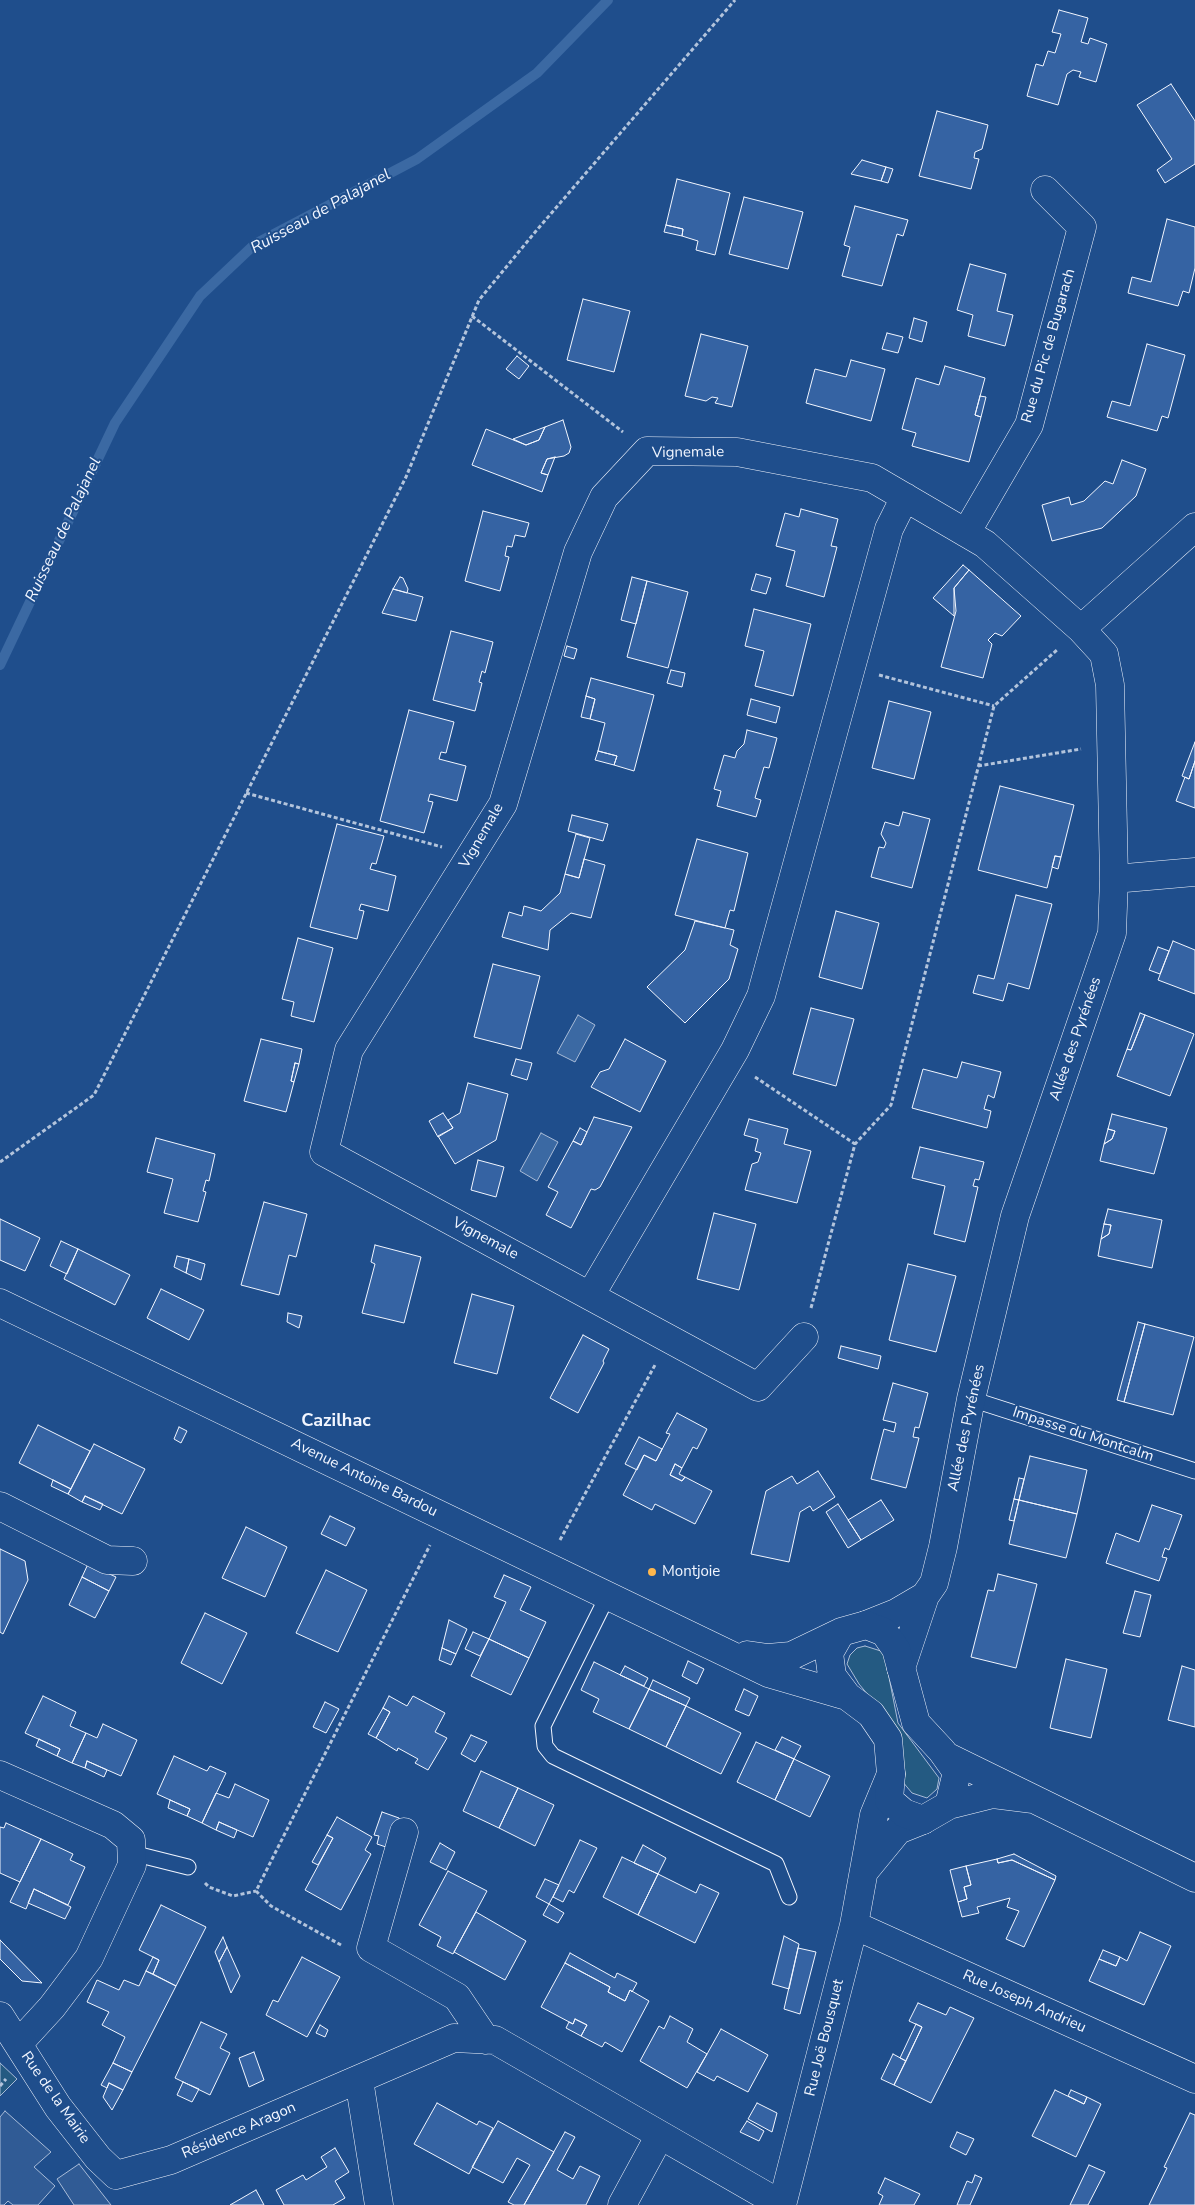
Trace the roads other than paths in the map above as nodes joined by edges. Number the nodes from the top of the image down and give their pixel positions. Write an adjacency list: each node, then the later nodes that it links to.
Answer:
1 (1045, 190): 4 (street, Rue du Pic de Bugarach)
2 (905, 497): 4 (street, Vignemale); 8 (street); 8 (street, Vignemale)
3 (1195, 527): 5 (street)
4 (966, 533): 5 (street, Vignemale)
5 (1081, 629): 7 (street, Allée des Pyrénées)
6 (1195, 872): 7 (street)
7 (1114, 879): 11 (street, Allée des Pyrénées)
8 (590, 1296): 10 (street, Vignemale)
9 (0, 1303): 15 (street, Avenue Antoine Bardou)
10 (804, 1337)
11 (971, 1399): 12 (lane, Impasse du Montcalm); 16 (street, Allée des Pyrénées)
12 (1195, 1472)
13 (0, 1506): 14 (street)
14 (134, 1561)
15 (608, 1595): 18 (street, Avenue Antoine Bardou); 32 (lane)
16 (925, 1596): 17 (street); 19 (street, Allée des Pyrénées)
17 (854, 1629): 18 (street, Avenue Antoine Bardou); 19 (street); 20 (street)
18 (727, 1653): 20 (street, Avenue Antoine Bardou)
19 (901, 1668): 21 (street)
20 (847, 1696): 22 (street)
21 (946, 1756): 24 (street); 25 (street)
22 (891, 1774): 26 (street); 30 (street, Rue Joë Bousquet)
23 (0, 1775): 28 (street)
24 (1033, 1800): 25 (street); 31 (street)
25 (949, 1805): 26 (street, Rue Joë Bousquet)
26 (924, 1820): 30 (street, Rue Joë Bousquet)
27 (404, 1832): 35 (street)
28 (132, 1853): 29 (lane); 36 (street)
29 (188, 1867)
30 (865, 1870): 33 (street, Rue Joë Bousquet)
31 (1195, 1878)
32 (789, 1897)
33 (854, 1925): 37 (street, Rue Joseph Andrieu); 43 (street, Rue Joë Bousquet)
34 (0, 2016): 36 (street, Rue de la Mairie)
35 (486, 2040): 38 (street, Résidence Aragon); 39 (street, Résidence Aragon)
36 (18, 2044): 40 (street, Rue de la Mairie)
37 (1195, 2079)
38 (359, 2080): 40 (street, Résidence Aragon); 41 (street)
39 (660, 2135): 42 (street); 43 (street, Résidence Aragon)
40 (116, 2175)
41 (379, 2205)
42 (622, 2205)
43 (782, 2205)

